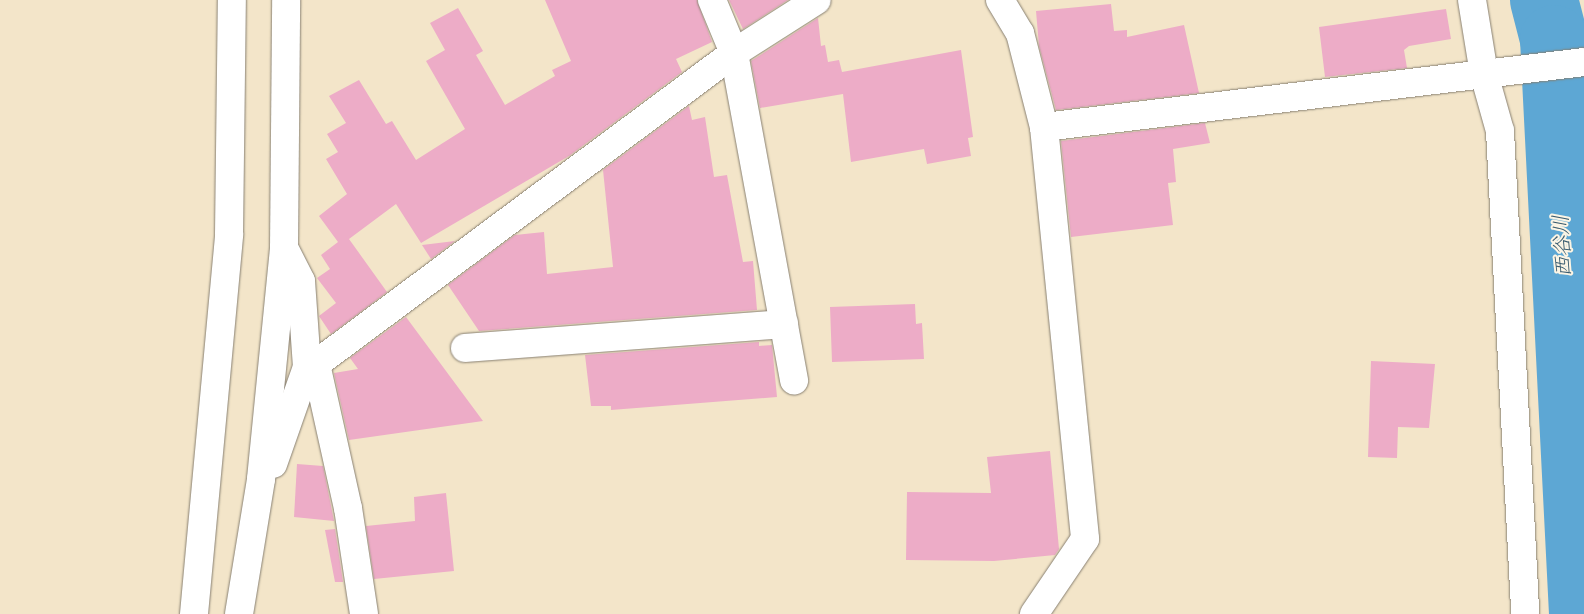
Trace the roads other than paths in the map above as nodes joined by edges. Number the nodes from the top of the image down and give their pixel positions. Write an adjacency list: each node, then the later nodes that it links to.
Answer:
1 (232, 0): 17 (street)
2 (286, 0): 11 (street)
3 (712, 0): 7 (street)
4 (818, 0): 7 (street)
5 (1000, 0): 10 (street)
6 (1472, 0): 9 (street)
7 (734, 53): 12 (street); 14 (street)
8 (1580, 62): 9 (street)
9 (1484, 74): 10 (street); 21 (street)
10 (1044, 128): 20 (street)
11 (284, 248): 14 (street); 16 (street)
12 (784, 324): 13 (street); 15 (street)
13 (465, 348)
14 (311, 366): 16 (street); 19 (street)
15 (794, 381)
16 (261, 479): 18 (street)
17 (194, 614)
18 (239, 614)
19 (364, 614)
20 (1034, 614)
21 (1525, 614)

